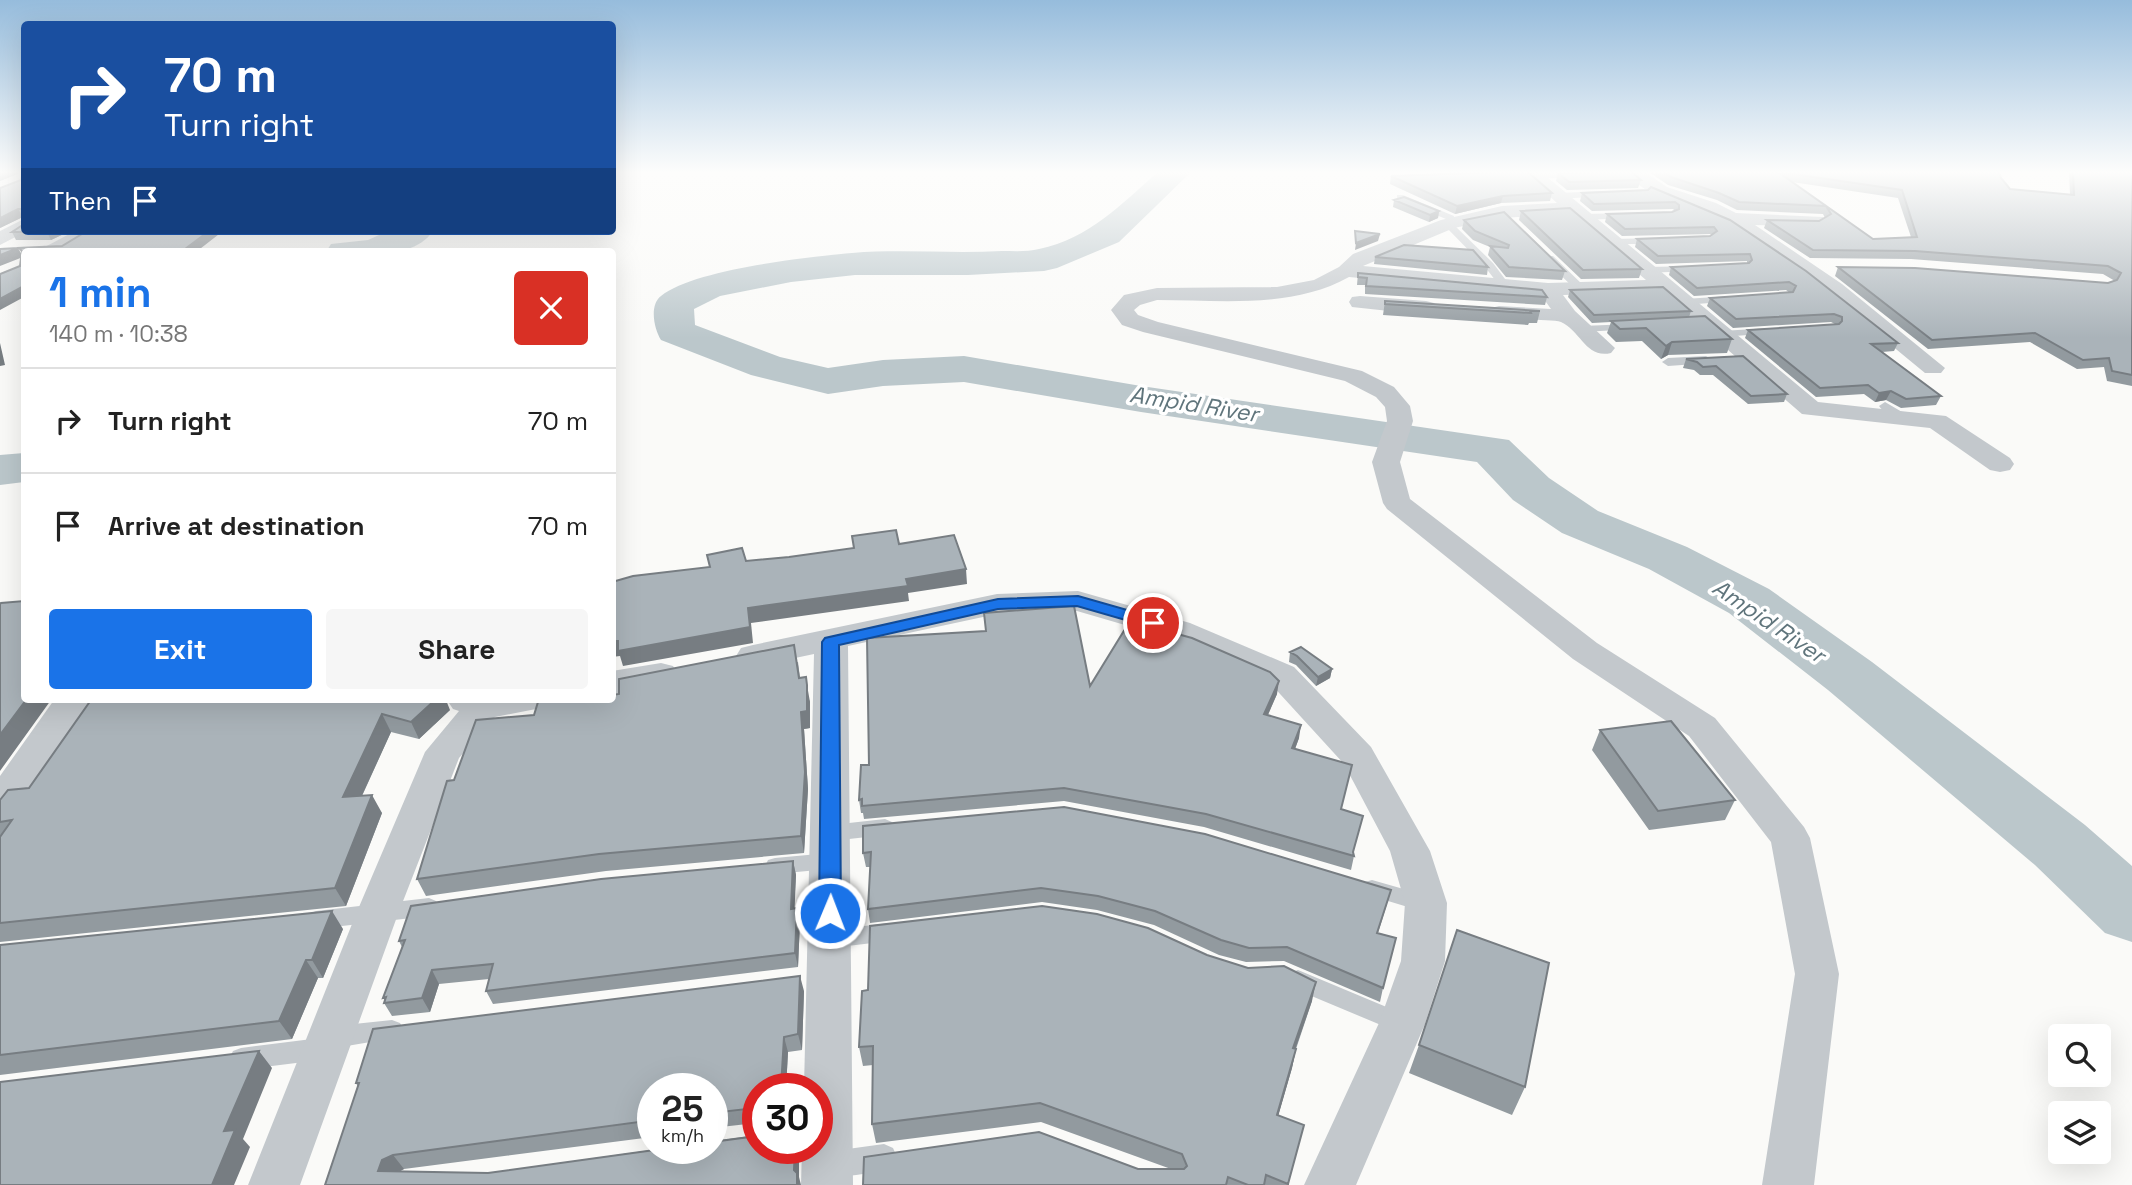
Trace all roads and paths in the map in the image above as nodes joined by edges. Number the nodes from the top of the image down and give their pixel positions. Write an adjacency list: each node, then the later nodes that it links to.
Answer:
1 (20, 227): 7 (street)
2 (1437, 227): 10 (street)
3 (1452, 227): 17 (lane)
4 (1596, 227): 9 (street)
5 (1745, 227): 18 (street)
6 (80, 235): 11 (street)
7 (0, 239)
8 (1666, 240): 9 (lane)
9 (1614, 242): 21 (street)
10 (1388, 246): 12 (lane); 22 (street)
11 (46, 248)
12 (1414, 248)
13 (0, 249): 14 (street)
14 (21, 250)
15 (1541, 250): 25 (lane)
16 (1464, 252): 17 (lane)
17 (1477, 252): 23 (lane)
18 (1804, 267): 20 (street); 39 (street)
19 (1708, 268): 21 (lane)
20 (1844, 268)
21 (1647, 270): 24 (street)
22 (1346, 271): 23 (street); 66 (street)
23 (1503, 284): 26 (street)
24 (1665, 286): 25 (street); 29 (street)
25 (1580, 288): 26 (street)
26 (1548, 289): 32 (street)
27 (1739, 299): 29 (lane)
28 (1360, 302): 30 (street)
29 (1684, 302): 34 (street)
30 (1448, 310)
31 (1478, 312): 32 (street)
32 (1575, 323): 33 (lane); 36 (street)
33 (1646, 326)
34 (1710, 327): 35 (lane); 40 (street)
35 (1776, 331)
36 (1603, 348)
37 (1723, 359): 38 (lane)
38 (1668, 362)
39 (1933, 368)
40 (2000, 464)
41 (831, 642): 42 (street); 47 (street); 50 (street)
42 (616, 682)
43 (71, 703): 45 (street)
44 (491, 703): 52 (street)
45 (0, 806)
46 (910, 825): 47 (lane)
47 (831, 847): 48 (lane); 55 (street)
48 (752, 868)
49 (1347, 880): 50 (lane)
50 (1426, 903): 57 (street)
51 (444, 905): 52 (lane)
52 (377, 914): 53 (lane); 59 (street)
53 (296, 922)
54 (909, 930): 55 (lane)
55 (820, 965): 61 (street)
56 (1283, 973): 57 (lane)
57 (1402, 1024): 65 (street)
58 (414, 1027): 59 (lane)
59 (328, 1043): 60 (lane); 64 (street)
60 (217, 1062)
61 (823, 1073)
62 (833, 1151): 63 (lane)
63 (907, 1154)
64 (274, 1185)
65 (1330, 1185)
66 (1788, 1185)

